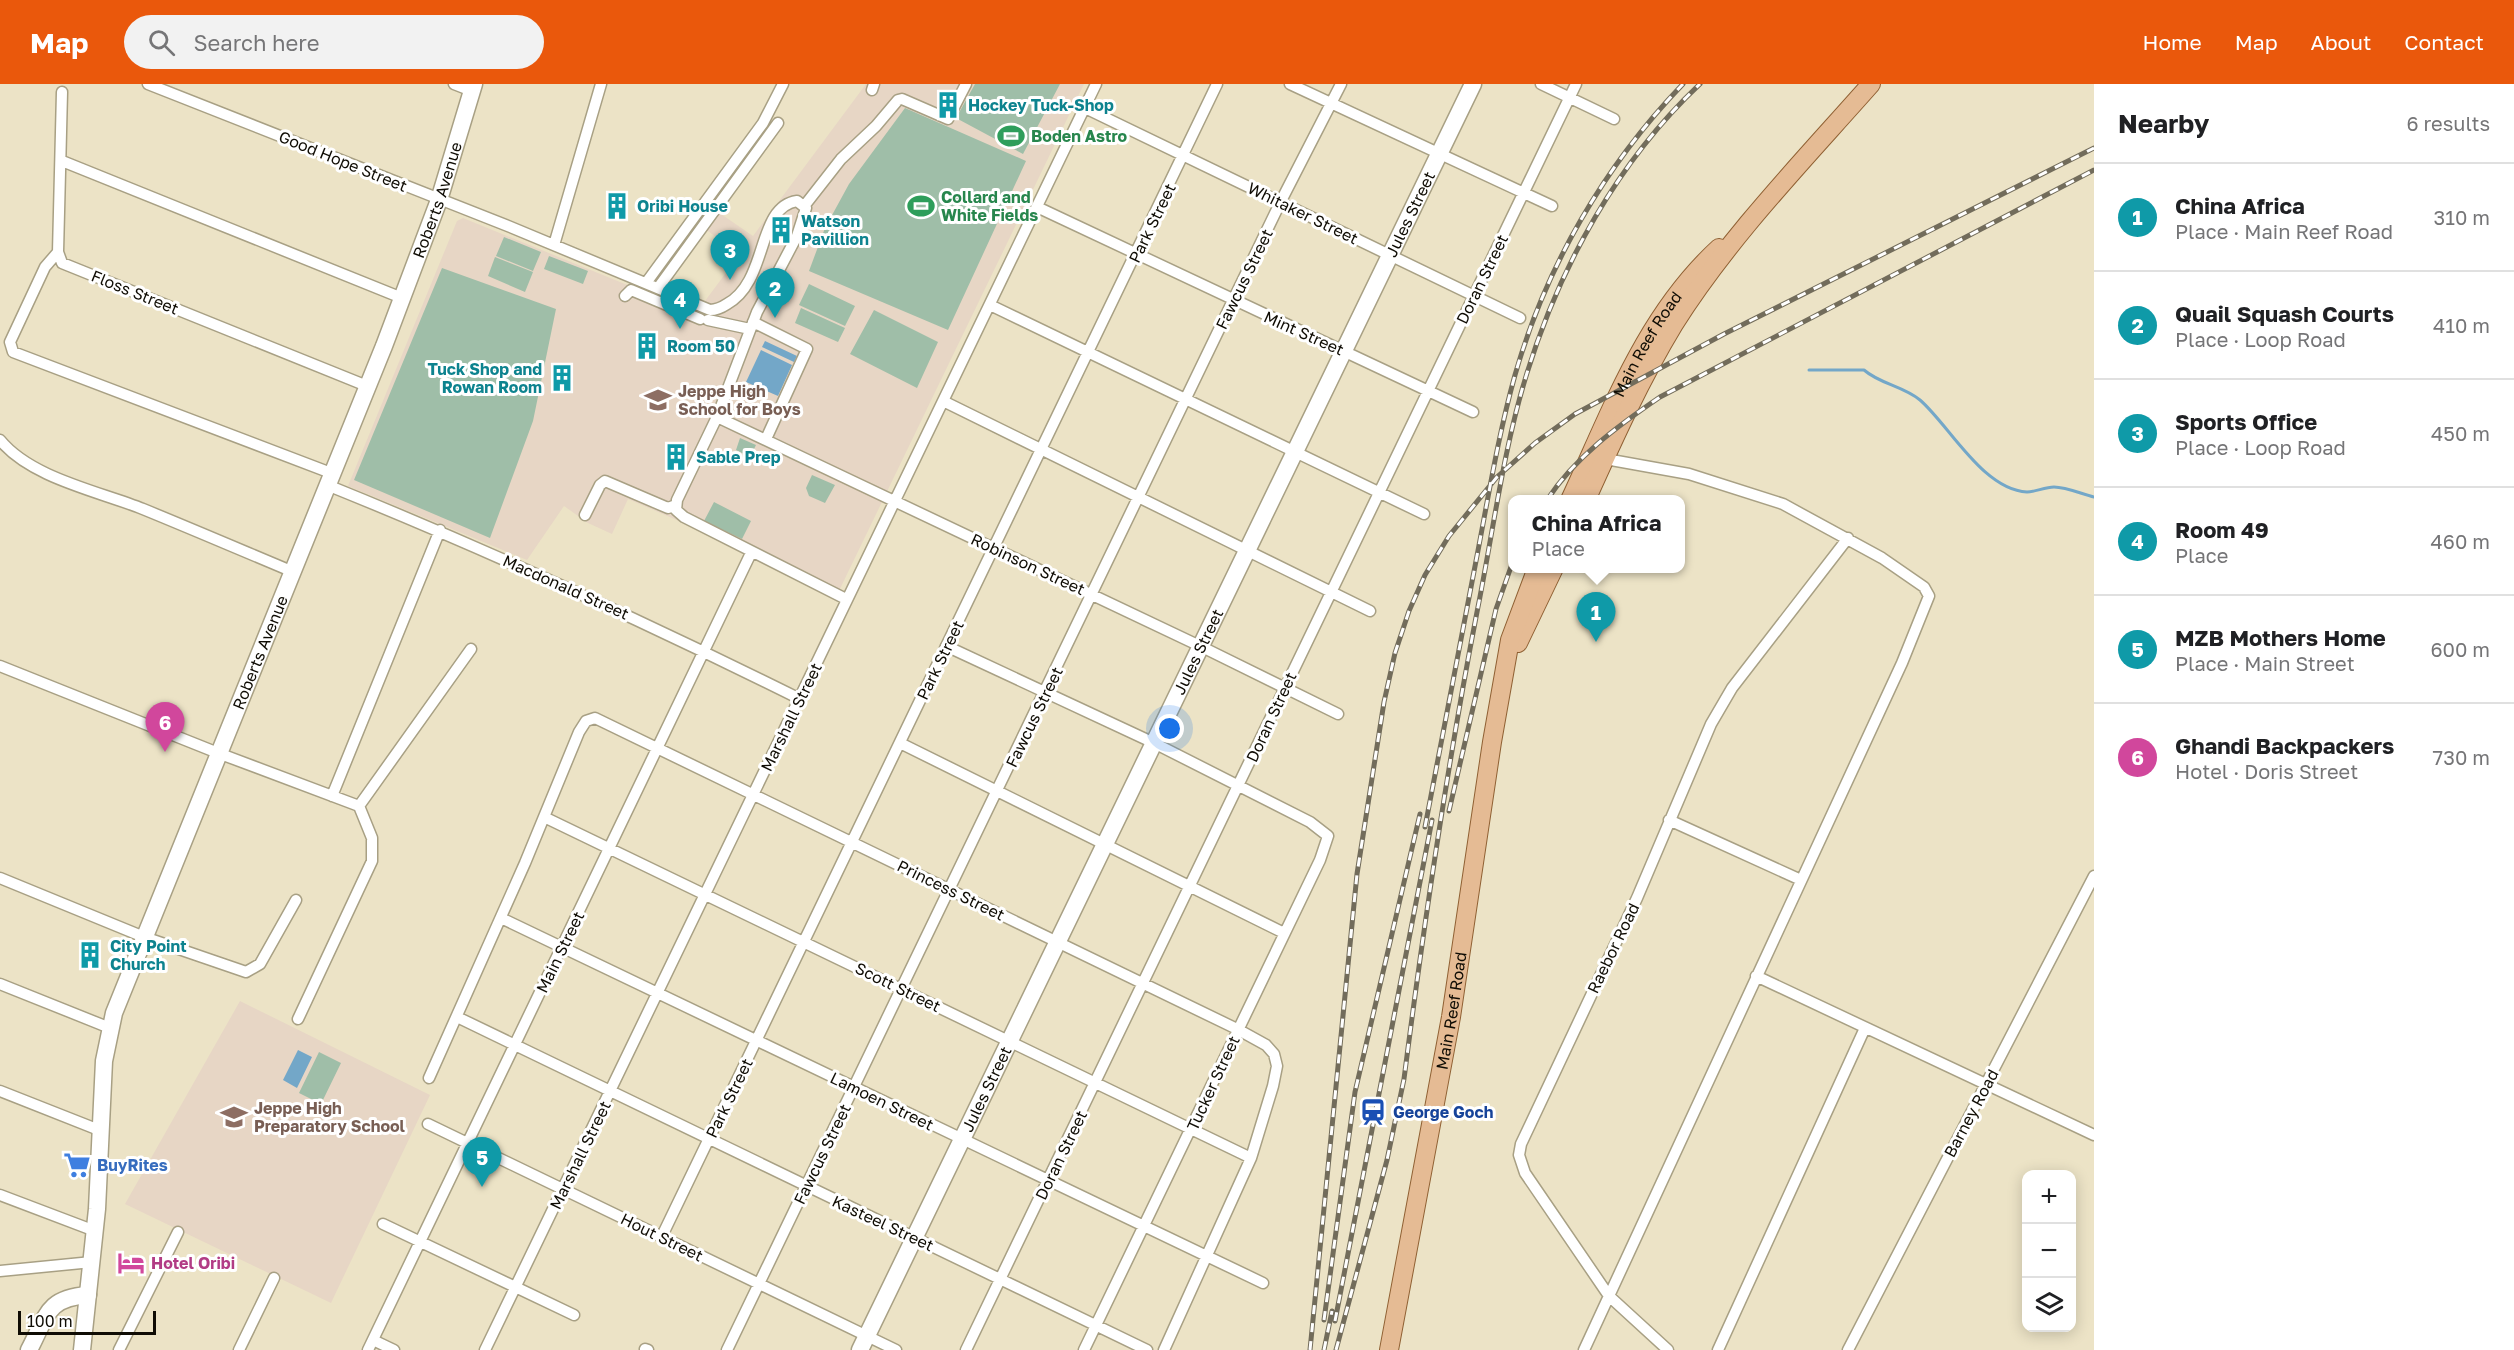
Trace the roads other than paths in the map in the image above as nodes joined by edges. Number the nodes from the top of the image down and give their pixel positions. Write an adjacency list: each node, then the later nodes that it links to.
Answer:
1 (148, 84): 14 (street, Good Hope Street)
2 (454, 84): 15 (street)
3 (601, 84): 31 (street)
4 (783, 84): 35 (street)
5 (966, 84): 28 (street)
6 (1096, 84): 19 (street, Marshall Street)
7 (1217, 84): 23 (street, Park Street)
8 (1290, 84): 18 (street)
9 (1341, 84): 18 (street, Fawcus Street)
10 (1473, 84): 22 (main road, Jules Street)
11 (1541, 84): 17 (street)
12 (1576, 84): 17 (street, Doran Street)
13 (1871, 84): 57 (main road, Main Reef Road)
14 (169, 88): 26 (street, Good Hope Street)
15 (473, 88): 26 (main road, Roberts Avenue)
16 (62, 92): 24 (street)
17 (1569, 98): 20 (street); 25 (street, Doran Street)
18 (1331, 104): 22 (street); 27 (street, Fawcus Street)
19 (1085, 108): 23 (street, Whitaker Street); 30 (street, Marshall Street)
20 (1614, 119)
21 (778, 123): 36 (street)
22 (1439, 154): 25 (street); 33 (main road, Jules Street)
23 (1185, 155): 27 (street, Whitaker Street); 34 (street, Park Street)
24 (62, 161): 32 (street); 39 (street)
25 (1525, 193): 29 (street); 38 (street, Doran Street)
26 (439, 200): 31 (street, Good Hope Street); 39 (main road, Roberts Avenue)
27 (1280, 203): 33 (street, Whitaker Street); 40 (street, Fawcus Street)
28 (805, 205): 42 (street); 44 (street)
29 (1552, 206)
30 (1037, 207): 34 (street, Mint Street); 41 (street, Marshall Street)
31 (554, 245): 35 (street, Good Hope Street)
32 (58, 252): 47 (street, Floss Street); 58 (street, Macdonald Street)
33 (1389, 254): 38 (street, Whitaker Street); 45 (main road, Jules Street)
34 (1137, 255): 40 (street, Mint Street); 46 (street, Park Street)
35 (646, 283): 36 (street, Good Hope Street)
36 (658, 288): 42 (street, Good Hope Street)
37 (625, 296): 42 (street)
38 (1473, 296): 43 (street, Whitaker Street); 48 (street, Doran Street)
39 (402, 298): 47 (main road, Roberts Avenue)
40 (1234, 302): 45 (street, Mint Street); 49 (street, Fawcus Street)
41 (990, 305): 46 (street); 50 (street, Marshall Street)
42 (704, 316): 44 (street)
43 (1520, 318)
44 (752, 326): 52 (street); 53 (street)
45 (1344, 351): 48 (street, Mint Street); 56 (main road, Jules Street)
46 (1088, 352): 49 (street); 55 (street, Park Street)
47 (367, 386): 58 (main road, Roberts Avenue)
48 (1427, 391): 51 (street, Mint Street); 59 (street, Doran Street)
49 (1186, 399): 56 (street); 62 (street, Fawcus Street)
50 (944, 401): 55 (street); 63 (street, Marshall Street)
51 (1473, 412)
52 (717, 417): 53 (street, Robinson Street); 64 (street)
53 (766, 440): 63 (street, Robinson Street)
54 (0, 441): 72 (street)
55 (1041, 448): 62 (street); 69 (street, Park Street)
56 (1293, 452): 59 (street); 70 (main road, Jules Street)
57 (1598, 458): 60 (main road, Main Reef Road); 61 (main road, Main Reef Road); 68 (street)
58 (329, 479): 67 (street, Macdonald Street); 72 (main road, Roberts Avenue)
59 (1380, 493): 66 (street); 75 (street, Doran Street)
60 (1573, 495)
61 (1587, 495)
62 (1138, 498): 70 (street); 76 (street, Fawcus Street)
63 (896, 501): 69 (street, Robinson Street); 77 (street, Marshall Street)
64 (676, 506): 65 (street); 71 (street)
65 (585, 514)
66 (1424, 514)
67 (440, 530): 82 (street, Macdonald Street); 96 (street)
68 (1848, 538): 99 (street, Raebor Road); 105 (street)
69 (994, 548): 76 (street, Robinson Street); 79 (street, Park Street)
70 (1246, 549): 75 (street); 80 (main road, Jules Street)
71 (751, 553): 77 (street); 82 (street, Main Street)
72 (291, 571): 92 (main road, Roberts Avenue)
73 (1535, 573): 84 (main road, Main Reef Road)
74 (1552, 573): 84 (main road, Main Reef Road)
75 (1332, 591): 78 (street); 85 (street, Doran Street)
76 (1093, 595): 80 (street, Robinson Street); 86 (street, Fawcus Street)
77 (846, 599): 87 (street, Marshall Street)
78 (1370, 610)
79 (946, 646): 86 (street); 89 (street, Park Street)
80 (1202, 647): 85 (street, Robinson Street); 90 (main road, Jules Street)
81 (471, 649): 97 (street)
82 (704, 651): 87 (street, Macdonald Street); 91 (street, Main Street)
83 (0, 666): 92 (street)
84 (1506, 670): 180 (main road, Main Reef Road)
85 (1284, 689): 88 (street, Robinson Street); 93 (street, Doran Street)
86 (1046, 693): 90 (street); 94 (street, Fawcus Street)
87 (800, 699): 95 (street, Marshall Street)
88 (1338, 714)
89 (900, 743): 94 (street); 100 (street, Park Street)
90 (1154, 743): 93 (street); 101 (main road, Jules Street)
91 (658, 748): 95 (street, Princess Street); 98 (street, Princess Street); 102 (street, Main Street)
92 (218, 753): 96 (street); 112 (main road, Roberts Avenue)
93 (1238, 787): 106 (street, Doran Street); 111 (street, Tucker Street)
94 (998, 793): 101 (street); 107 (street, Fawcus Street)
95 (754, 794): 100 (street, Princess Street); 108 (street, Marshall Street)
96 (332, 796): 97 (street)
97 (359, 806): 122 (street)
98 (544, 817): 102 (street, Scott Street); 110 (street)
99 (1669, 820): 105 (street); 163 (street, Raebor Road)
100 (852, 842): 107 (street, Princess Street); 114 (street, Park Street)
101 (1105, 845): 106 (street); 113 (main road, Jules Street)
102 (611, 849): 108 (street, Scott Street); 115 (street, Main Street)
103 (2094, 876): 131 (street, Barney Road)
104 (0, 878): 112 (street)
105 (1801, 880): 116 (street)
106 (1190, 887): 111 (street); 118 (street, Doran Street)
107 (951, 890): 113 (street, Princess Street); 119 (street, Fawcus Street)
108 (705, 894): 114 (street, Scott Street); 120 (street, Marshall Street)
109 (296, 900): 112 (street)
110 (501, 918): 115 (street, Lamoen Street); 121 (street)
111 (1284, 933): 125 (street, Tucker Street)
112 (144, 937): 123 (main road, Roberts Avenue)
113 (1058, 941): 118 (street, Princess Street); 127 (main road, Jules Street)
114 (805, 943): 119 (street, Scott Street); 126 (street, Park Street)
115 (562, 947): 120 (street, Lamoen Street); 128 (street, Main Street)
116 (1756, 976): 124 (street); 163 (street)
117 (0, 984): 123 (street)
118 (1143, 985): 125 (street, Princess Street); 130 (street, Doran Street)
119 (901, 989): 127 (street, Scott Street); 132 (street, Fawcus Street)
120 (657, 992): 126 (street, Lamoen Street); 134 (street, Marshall Street)
121 (457, 1017): 128 (street, Kasteel Street); 129 (street)
122 (298, 1019)
123 (110, 1028): 136 (main road, Roberts Avenue)
124 (1864, 1028): 131 (street); 183 (street)
125 (1237, 1029): 137 (street, Tucker Street); 142 (street, Princess Street)
126 (758, 1041): 132 (street, Lamoen Street); 139 (street, Park Street)
127 (1010, 1042): 130 (street, Scott Street); 140 (main road, Jules Street)
128 (514, 1045): 134 (street, Kasteel Street); 141 (street, Main Street)
129 (429, 1078)
130 (1095, 1084): 137 (street, Scott Street); 143 (street, Doran Street)
131 (1987, 1084): 138 (street); 184 (street, Barney Road)
132 (855, 1087): 140 (street, Lamoen Street); 144 (street, Fawcus Street)
133 (0, 1091): 136 (street)
134 (611, 1091): 139 (street, Kasteel Street); 145 (street, Marshall Street)
135 (428, 1124): 141 (street, Hout Street)
136 (99, 1130): 149 (main road, Roberts Avenue)
137 (1191, 1130): 142 (street, Scott Street); 148 (street, Tucker Street)
138 (2094, 1135)
139 (709, 1140): 144 (street, Kasteel Street); 151 (street, Park Street)
140 (961, 1140): 143 (street, Lamoen Street); 152 (main road, Jules Street)
141 (466, 1143): 145 (street, Hout Street); 153 (street, Main Street)
142 (1251, 1158): 154 (street)
143 (1049, 1182): 148 (street, Lamoen Street); 158 (street, Doran Street)
144 (807, 1187): 152 (street, Kasteel Street); 160 (street, Fawcus Street)
145 (562, 1190): 151 (street, Hout Street); 161 (street, Marshall Street)
146 (0, 1195): 149 (street)
147 (383, 1224): 153 (street)
148 (1143, 1228): 154 (street, Lamoen Street); 165 (street, Tucker Street)
149 (95, 1230): 155 (main road, Roberts Avenue)
150 (178, 1232): 170 (street)
151 (663, 1236): 160 (street, Hout Street)
152 (915, 1237): 158 (street, Kasteel Street); 166 (main road, Jules Street)
153 (419, 1242): 161 (street); 167 (street, Main Street)
154 (1208, 1258): 159 (street, Lamoen Street); 179 (street)
155 (92, 1262): 156 (street); 162 (main road, Roberts Avenue)
156 (0, 1271)
157 (274, 1278): 171 (street)
158 (1001, 1279): 165 (street, Kasteel Street); 176 (street, Doran Street)
159 (1263, 1283)
160 (759, 1284): 166 (street, Hout Street); 174 (street, Fawcus Street)
161 (516, 1288): 164 (street); 173 (street, Marshall Street)
162 (88, 1294): 168 (main road); 169 (main road, Roberts Avenue)
163 (1609, 1296): 181 (street); 182 (street, Raebor Road)
164 (574, 1315)
165 (1097, 1326): 177 (street, Tucker Street); 178 (street, Kasteel Street)
166 (864, 1343): 175 (street, Hout Street)
167 (370, 1345): 172 (street)
168 (29, 1350)
169 (82, 1350)
170 (119, 1350)
171 (239, 1350)
172 (394, 1350)
173 (485, 1350)
174 (727, 1350)
175 (896, 1350)
176 (966, 1350)
177 (1084, 1350)
178 (1147, 1350)
179 (1164, 1350)
180 (1389, 1350)
181 (1584, 1350)
182 (1668, 1350)
183 (1718, 1350)
184 (1848, 1350)

